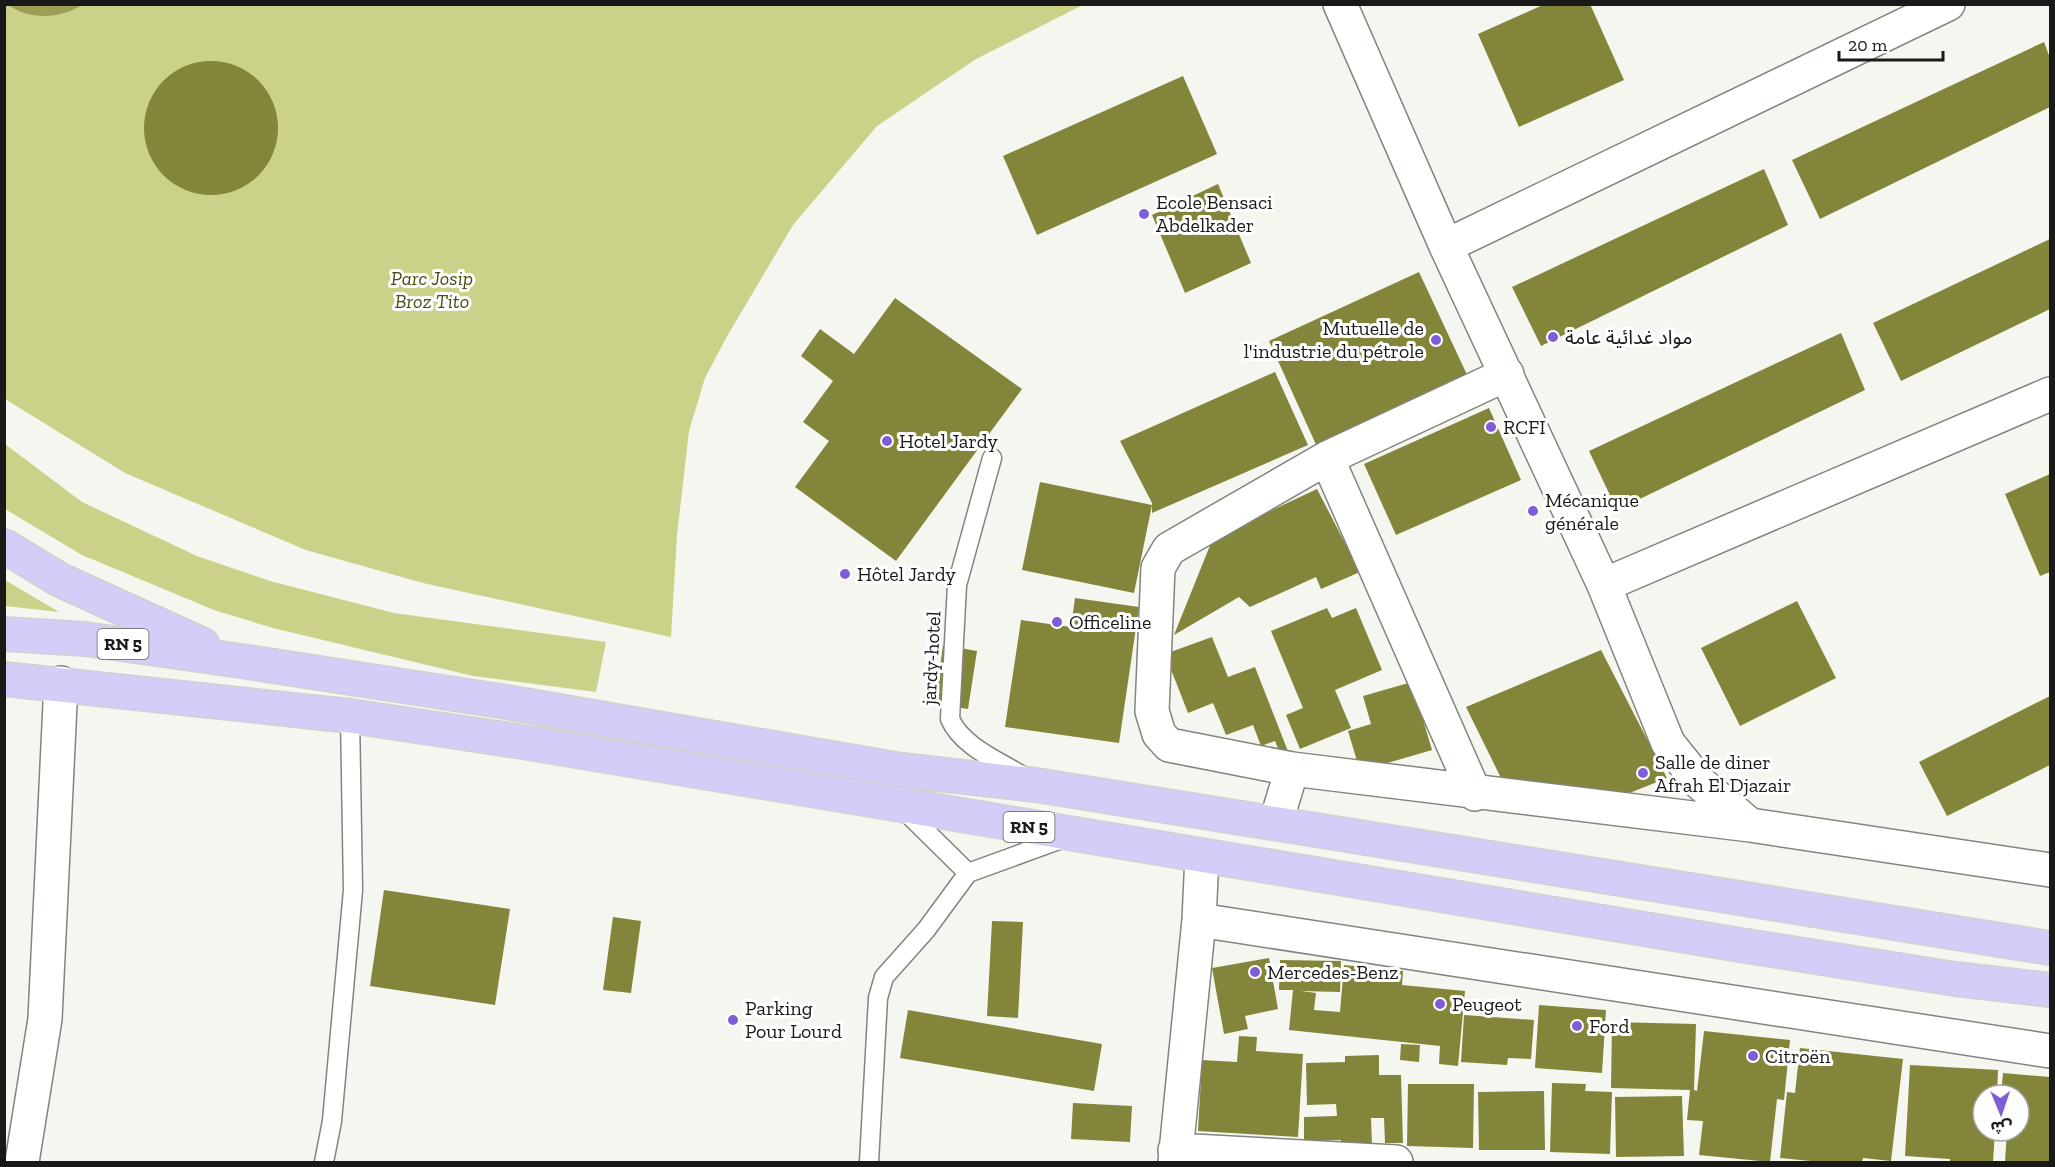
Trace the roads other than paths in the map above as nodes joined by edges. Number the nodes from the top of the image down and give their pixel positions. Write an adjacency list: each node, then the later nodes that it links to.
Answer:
1 (1340, 4): 3 (street)
2 (1948, 4): 3 (street)
3 (1446, 246): 4 (street)
4 (1508, 374): 7 (street); 9 (street)
5 (2050, 394): 9 (street)
6 (992, 458): 16 (lane, jardy-hotel)
7 (1327, 458): 15 (street); 17 (street)
8 (4, 546): 11 (highway)
9 (1604, 585): 20 (street)
10 (4, 634): 11 (highway, RN 5)
11 (241, 661): 16 (highway, RN 5)
12 (4, 679): 13 (highway, RN 5)
13 (61, 683): 14 (highway, RN 5); 30 (street)
14 (350, 716): 18 (highway, RN 5); 31 (lane)
15 (1292, 769): 17 (street); 19 (street)
16 (1036, 785): 19 (highway, RN 5)
17 (1475, 794): 20 (street)
18 (899, 805): 21 (highway, RN 5); 24 (lane)
19 (1276, 822): 26 (highway, RN 5)
20 (1750, 825): 23 (street)
21 (1075, 834): 22 (highway, RN 5); 24 (lane)
22 (1202, 856): 25 (street); 27 (highway, RN 5)
23 (2050, 870)
24 (968, 873): 32 (lane)
25 (1199, 920): 28 (street); 29 (street)
26 (2050, 948)
27 (2050, 990)
28 (2050, 1051)
29 (1175, 1156): 33 (street)
30 (22, 1162)
31 (324, 1162)
32 (869, 1162)
33 (1396, 1162)

